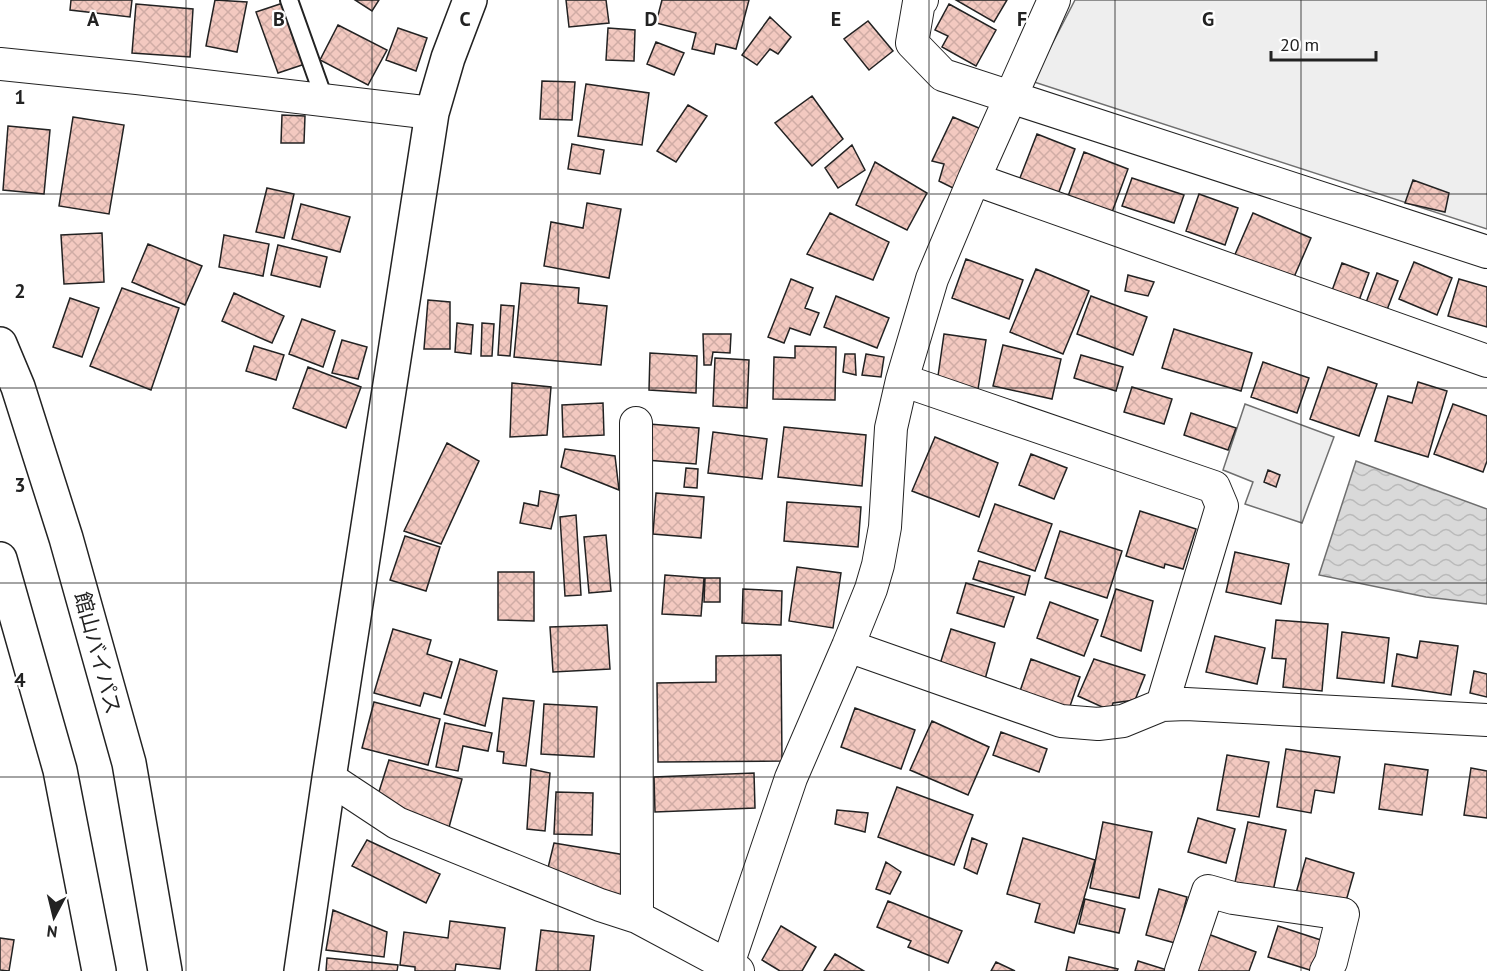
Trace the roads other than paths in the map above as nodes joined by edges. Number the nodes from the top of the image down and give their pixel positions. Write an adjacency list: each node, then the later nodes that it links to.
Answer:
1 (289, 0): 8 (lane)
2 (470, 0): 3 (lane); 9 (main road)
3 (475, 0)
4 (922, 0): 7 (street)
5 (1054, 0): 7 (street)
6 (0, 64): 8 (street)
7 (1010, 98): 10 (street); 11 (street)
8 (325, 100): 9 (street)
9 (432, 113): 20 (main road)
10 (974, 178): 13 (street); 14 (street)
11 (1487, 252)
12 (0, 344): 24 (main road, 館山バイパス)
13 (1487, 361)
14 (902, 380): 17 (street); 18 (street)
15 (636, 423): 21 (street)
16 (0, 558): 23 (main road)
17 (848, 646): 18 (street); 22 (street)
18 (1162, 705): 19 (street)
19 (1487, 720)
20 (329, 778): 21 (street); 25 (main road)
21 (637, 917): 22 (street)
22 (733, 968)
23 (99, 971)
24 (165, 971)
25 (302, 971)
26 (1181, 971): 27 (street)
27 (1326, 971)

